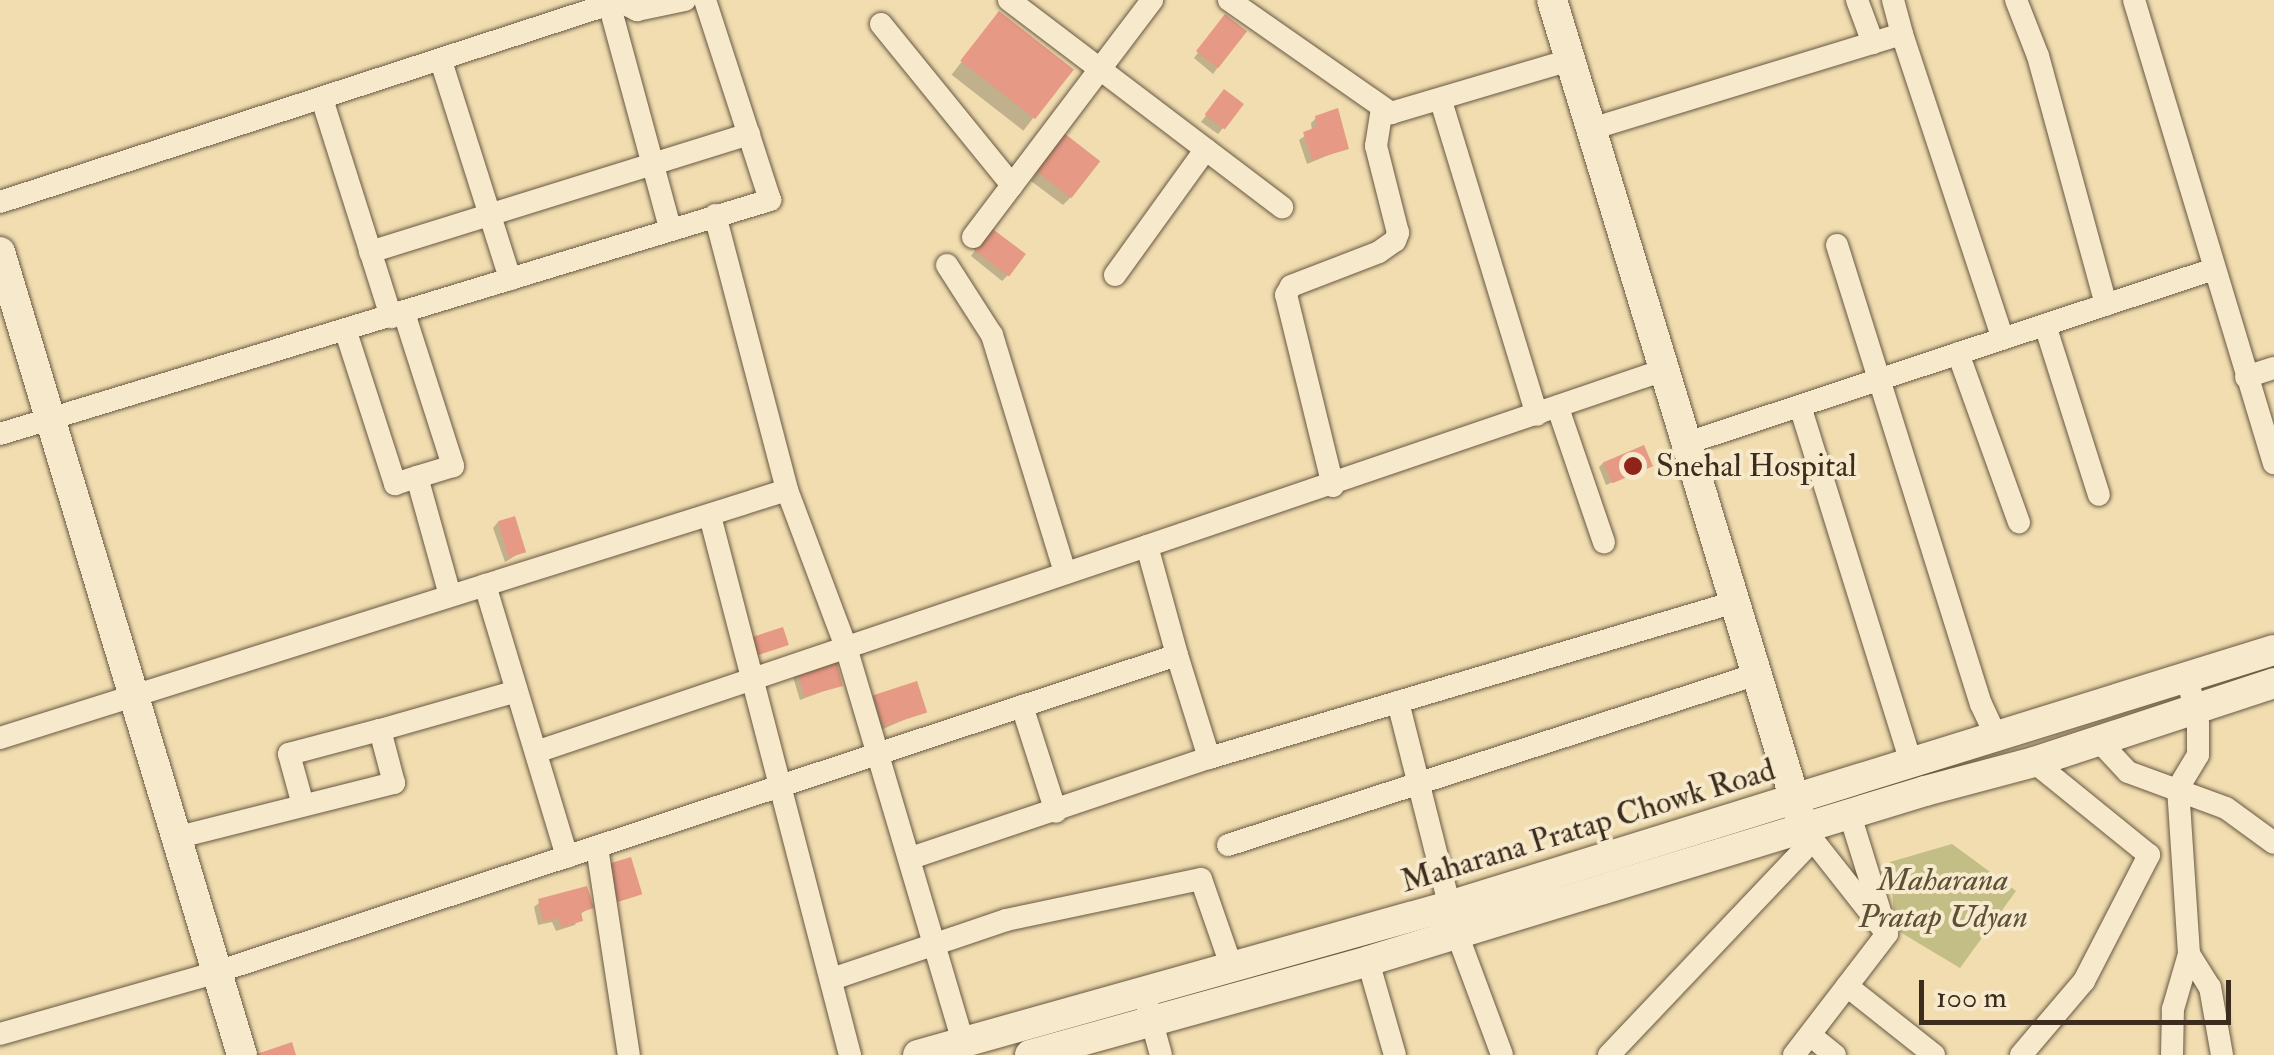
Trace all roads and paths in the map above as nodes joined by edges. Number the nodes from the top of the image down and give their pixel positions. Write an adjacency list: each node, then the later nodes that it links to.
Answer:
1 (685, 0): 11 (street)
2 (705, 0): 22 (street)
3 (1009, 0): 17 (street)
4 (1152, 0): 17 (street)
5 (1229, 0): 20 (street)
6 (1552, 0): 15 (main road)
7 (1857, 0): 14 (street)
8 (1893, 0): 13 (street)
9 (2016, 0): 39 (street)
10 (2134, 0): 36 (street)
11 (618, 3): 16 (street); 24 (street)
12 (881, 24): 25 (street)
13 (1902, 34): 14 (street); 43 (street)
14 (1872, 43): 21 (street)
15 (1570, 60): 19 (street); 21 (main road)
16 (440, 61): 18 (street); 28 (street)
17 (1100, 69): 23 (street); 25 (street)
18 (322, 99): 26 (street); 34 (street)
19 (1441, 101): 20 (street); 50 (street)
20 (1382, 109): 56 (street)
21 (1592, 130): 46 (main road)
22 (749, 134): 24 (street); 29 (street)
23 (1206, 149): 27 (street); 37 (street)
24 (656, 163): 28 (street); 30 (street)
25 (1012, 185): 31 (street)
26 (0, 202)
27 (1282, 207)
28 (492, 214): 34 (street); 38 (street)
29 (715, 215): 30 (street); 57 (street)
30 (670, 228): 38 (street)
31 (972, 237)
32 (1837, 245): 48 (street)
33 (0, 252): 51 (main road)
34 (370, 252): 40 (street)
35 (947, 265): 63 (street)
36 (2214, 269): 39 (street); 47 (street)
37 (1115, 275)
38 (510, 279): 40 (street)
39 (2106, 305): 41 (street)
40 (398, 315): 42 (street); 55 (street)
41 (2045, 325): 43 (street); 58 (street)
42 (346, 332): 51 (street); 55 (street)
43 (2003, 339): 44 (street)
44 (1958, 354): 48 (street); 60 (street)
45 (2274, 368): 47 (street)
46 (1664, 370): 50 (street); 53 (main road)
47 (2246, 377): 54 (street)
48 (1880, 379): 49 (street); 80 (street)
49 (1800, 406): 53 (street); 87 (street)
50 (1548, 411): 56 (street); 61 (street)
51 (48, 416): 52 (street); 75 (main road)
52 (0, 434)
53 (1687, 444): 66 (main road)
54 (2274, 464)
55 (418, 477): 65 (street)
56 (1334, 486): 62 (street)
57 (787, 490): 59 (street); 67 (street)
58 (2099, 495)
59 (710, 516): 64 (street); 72 (street)
60 (2019, 522)
61 (1604, 542)
62 (1146, 546): 63 (street); 69 (street)
63 (1064, 573): 67 (street)
64 (484, 586): 65 (street); 74 (street)
65 (450, 596): 75 (street)
66 (1735, 602): 70 (main road); 76 (street)
67 (846, 648): 72 (street); 84 (street)
68 (2274, 650): 71 (main road, Maharana Pratap Chowk Road)
69 (1176, 655): 77 (street); 85 (street)
70 (1756, 674): 88 (street); 94 (main road)
71 (2187, 676): 78 (street); 80 (main road, Maharana Pratap Chowk Road)
72 (754, 678): 83 (street); 89 (street)
73 (2274, 684): 78 (main road, Maharana Pratap Chowk Road)
74 (517, 691): 79 (street); 83 (street)
75 (132, 697): 81 (street); 95 (main road)
76 (1398, 702): 85 (street); 88 (street)
77 (1022, 706): 84 (street); 92 (street)
78 (2196, 712): 82 (main road, Maharana Pratap Chowk Road); 90 (street)
79 (380, 730): 91 (street); 91 (street)
80 (1995, 734): 87 (main road, Maharana Pratap Chowk Road)
81 (0, 738)
82 (2100, 742): 86 (main road, Maharana Pratap Chowk Road); 90 (street)
83 (536, 752): 99 (street)
84 (878, 754): 89 (street); 100 (street)
85 (1209, 758): 92 (street)
86 (2034, 762): 93 (main road, Maharana Pratap Chowk Road); 126 (street)
87 (1910, 763): 94 (main road, Maharana Pratap Chowk Road)
88 (1419, 782): 97 (street); 101 (street)
89 (782, 786): 98 (street); 108 (street)
90 (2178, 788): 96 (street); 104 (street)
91 (303, 804): 95 (street)
92 (1056, 812): 100 (street)
93 (1850, 815): 94 (main road, Maharana Pratap Chowk Road); 102 (street)
94 (1804, 823): 101 (main road, Maharana Pratap Chowk Road); 102 (street); 122 (street)
95 (175, 838): 107 (main road)
96 (2274, 844)
97 (1228, 845)
98 (596, 847): 99 (street); 115 (street)
99 (567, 857): 107 (street)
100 (912, 858): 103 (street)
101 (1453, 918): 105 (main road, Maharana Pratap Chowk Road); 106 (main road, Maharana Pratap Chowk Road); 121 (street)
102 (1887, 934): 109 (street)
103 (936, 946): 106 (street); 108 (street); 113 (street)
104 (2189, 954): 127 (street); 128 (street)
105 (1368, 960): 110 (main road, Maharana Pratap Chowk Road); 120 (street)
106 (1232, 968): 110 (main road, Maharana Pratap Chowk Road)
107 (214, 973): 111 (street); 114 (main road)
108 (832, 978): 116 (street)
109 (1847, 986): 112 (street); 125 (street)
110 (1148, 1007): 113 (main road, Maharana Pratap Chowk Road); 118 (main road, Maharana Pratap Chowk Road); 119 (street)
111 (0, 1034)
112 (1810, 1035): 123 (street); 124 (street)
113 (964, 1045): 117 (main road, Maharana Pratap Chowk Road)
114 (242, 1055)
115 (629, 1055)
116 (850, 1055)
117 (918, 1055)
118 (1030, 1055)
119 (1160, 1055)
120 (1395, 1055)
121 (1502, 1055)
122 (1610, 1055)
123 (1794, 1055)
124 (1835, 1055)
125 (1934, 1055)
126 (2021, 1055)
127 (2172, 1055)
128 (2222, 1055)

